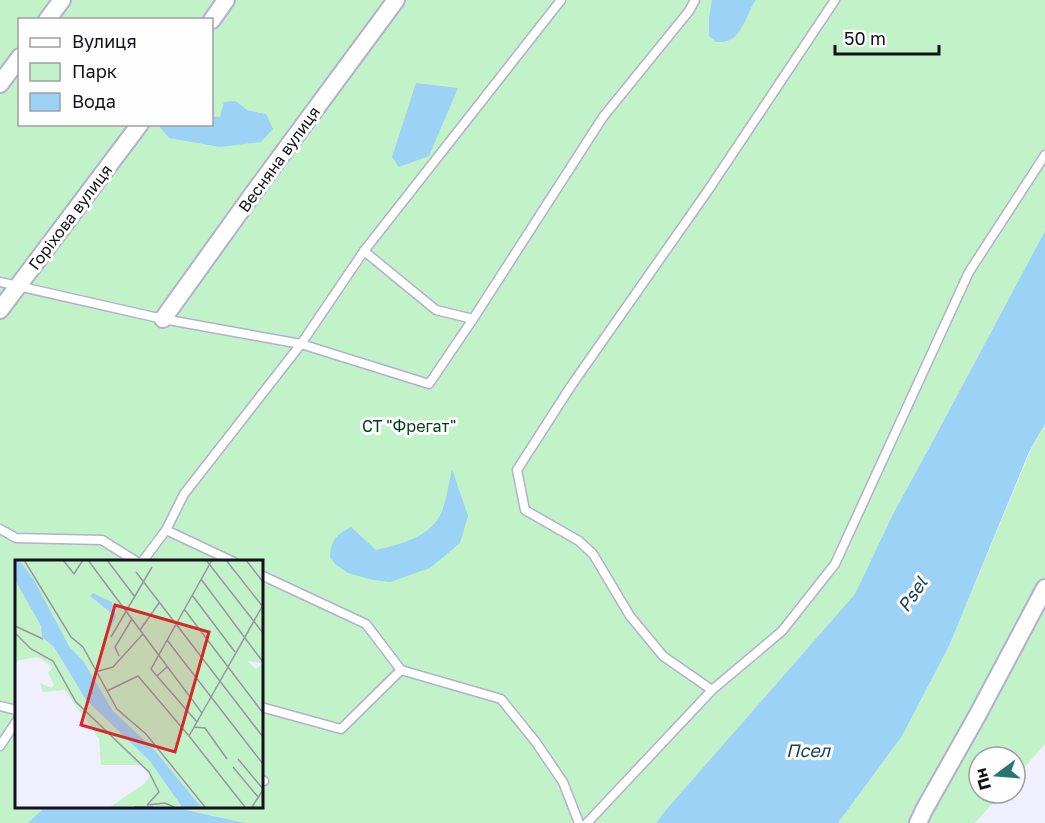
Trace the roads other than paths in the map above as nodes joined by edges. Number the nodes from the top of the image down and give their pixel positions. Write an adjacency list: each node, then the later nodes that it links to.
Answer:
1 (62, 0): 7 (street)
2 (225, 0): 8 (street)
3 (396, 0): 17 (street, Весняна вулиця)
4 (561, 0): 13 (lane)
5 (695, 0): 18 (lane)
6 (835, 0): 28 (lane)
7 (48, 18)
8 (213, 18)
9 (18, 60): 10 (street)
10 (0, 84)
11 (138, 126): 15 (street, Горіхова вулиця)
12 (1045, 155): 28 (lane)
13 (364, 251): 18 (lane); 19 (lane)
14 (0, 282): 15 (lane)
15 (18, 286): 16 (street, Горіхова вулиця); 17 (lane)
16 (0, 310)
17 (163, 319): 19 (lane)
18 (473, 319): 19 (lane)
19 (301, 344): 21 (lane)
20 (0, 529): 22 (lane)
21 (166, 530): 23 (lane); 24 (lane)
22 (134, 560)
23 (144, 560)
24 (230, 560)
25 (262, 575): 27 (lane)
26 (1045, 588): 36 (street)
27 (401, 670): 30 (lane); 34 (lane)
28 (712, 690): 35 (lane)
29 (0, 706): 31 (lane)
30 (262, 707)
31 (15, 710)
32 (15, 724): 33 (lane)
33 (0, 746)
34 (579, 823)
35 (587, 823)
36 (918, 823)

